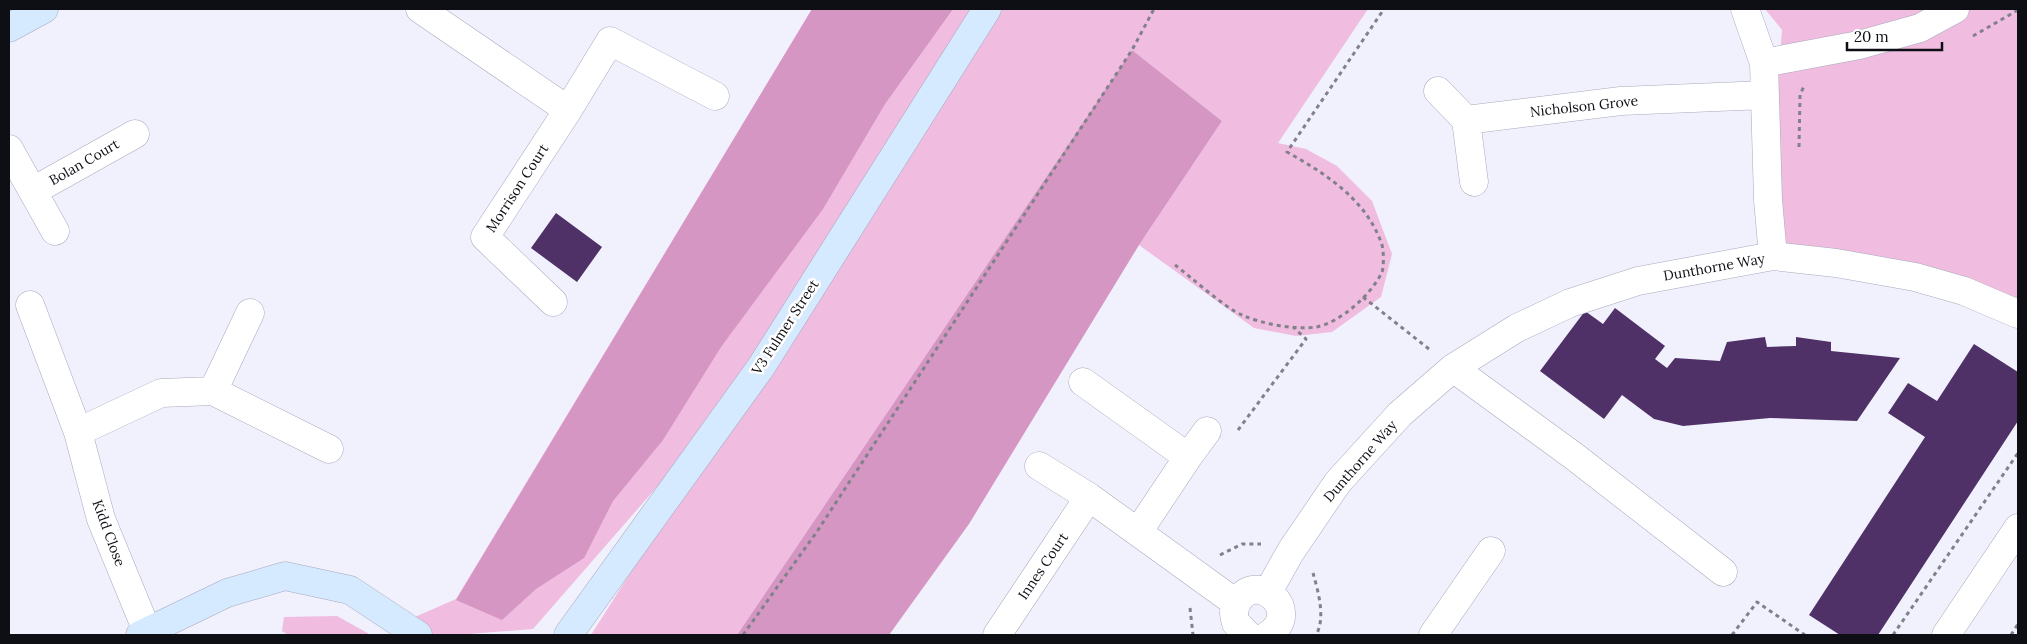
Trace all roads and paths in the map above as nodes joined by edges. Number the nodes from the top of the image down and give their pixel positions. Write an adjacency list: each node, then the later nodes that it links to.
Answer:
1 (44, 9): 9 (street)
2 (420, 9): 16 (street)
3 (987, 9): 52 (street, V3 Fulmer Street)
4 (1154, 9): 53 (path)
5 (1384, 9): 26 (path)
6 (1745, 9): 11 (street)
7 (1955, 9): 11 (street)
8 (2018, 10): 10 (path)
9 (9, 28)
10 (1970, 37)
11 (1764, 63): 14 (street)
12 (1807, 80): 20 (path)
13 (1438, 91): 17 (street)
14 (1765, 94): 17 (street, Nicholson Grove); 24 (street)
15 (716, 96): 16 (street, Morrison Court)
16 (568, 110): 27 (street, Morrison Court)
17 (1466, 120): 21 (street)
18 (134, 134): 22 (street, Bolan Court)
19 (9, 148): 22 (street, Bolan Court)
20 (1799, 154)
21 (1474, 182)
22 (33, 191): 23 (street, Bolan Court)
23 (55, 231)
24 (1773, 256): 30 (street, Dunthorne Way); 32 (street, Dunthorne Way)
25 (1175, 265): 31 (path)
26 (1363, 297): 31 (path); 32 (path)
27 (553, 302)
28 (30, 305): 36 (street, Kidd Close)
29 (250, 313): 34 (street)
30 (2018, 314)
31 (1292, 327): 35 (path)
32 (1452, 368): 45 (street); 46 (street, Dunthorne Way)
33 (1083, 382): 39 (street)
34 (213, 392): 36 (street); 37 (street)
35 (1207, 431): 39 (street)
36 (78, 432): 50 (street, Kidd Close)
37 (329, 449)
38 (2018, 453): 58 (path)
39 (1188, 457): 43 (street)
40 (1039, 466): 41 (street)
41 (1089, 497): 43 (street); 54 (street, Innes Court)
42 (2018, 528): 59 (street)
43 (1138, 532): 47 (street)
44 (1492, 551): 55 (street)
45 (1723, 572)
46 (1268, 592): 47 (street); 49 (street)
47 (1236, 603): 49 (street)
48 (2018, 624): 60 (path)
49 (1262, 633)
50 (146, 634): 51 (street)
51 (418, 635)
52 (568, 635)
53 (743, 635)
54 (997, 635)
55 (1434, 635)
56 (1732, 635): 57 (path)
57 (1804, 635)
58 (1894, 635)
59 (1946, 635)
60 (2011, 635)

